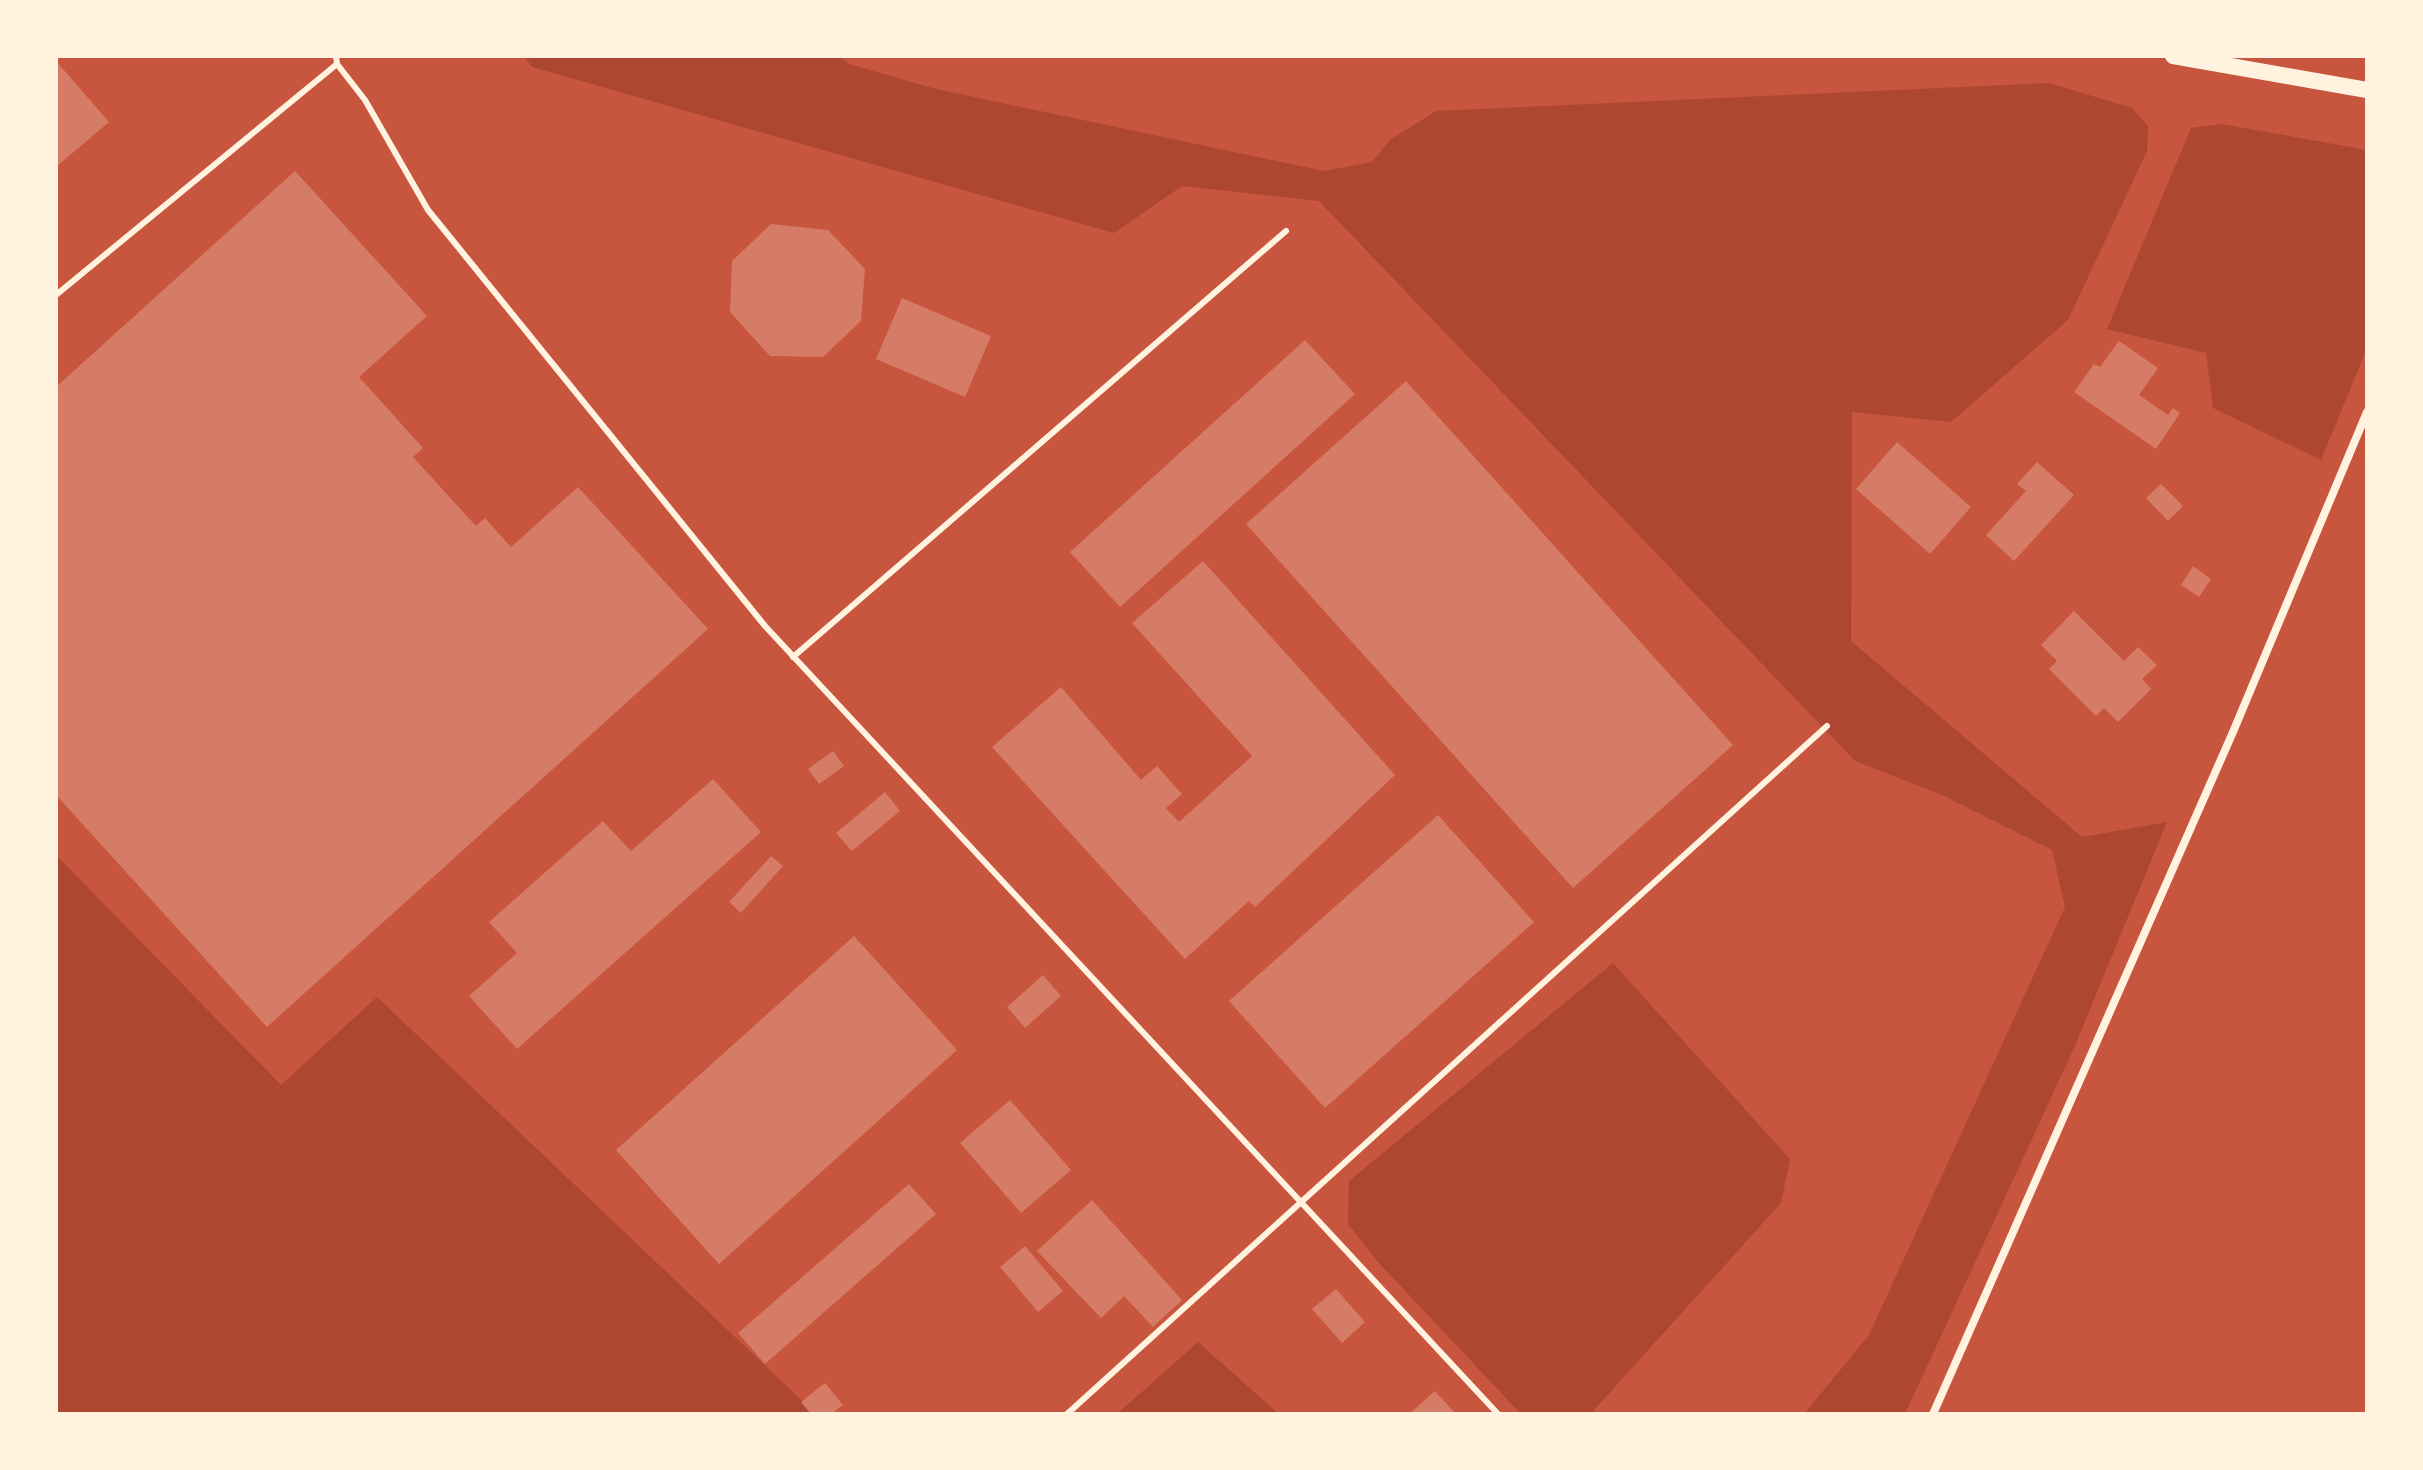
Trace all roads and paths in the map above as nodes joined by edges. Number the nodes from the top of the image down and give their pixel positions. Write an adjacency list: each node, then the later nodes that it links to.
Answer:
1 (2173, 56): 3 (main road)
2 (337, 60): 5 (lane); 7 (lane)
3 (2367, 90)
4 (1286, 231): 7 (lane)
5 (56, 295)
6 (2367, 412): 12 (street)
7 (793, 657): 9 (lane)
8 (1827, 726): 9 (lane)
9 (1301, 1203): 10 (lane); 11 (lane)
10 (1067, 1414)
11 (1498, 1414)
12 (1933, 1414)

